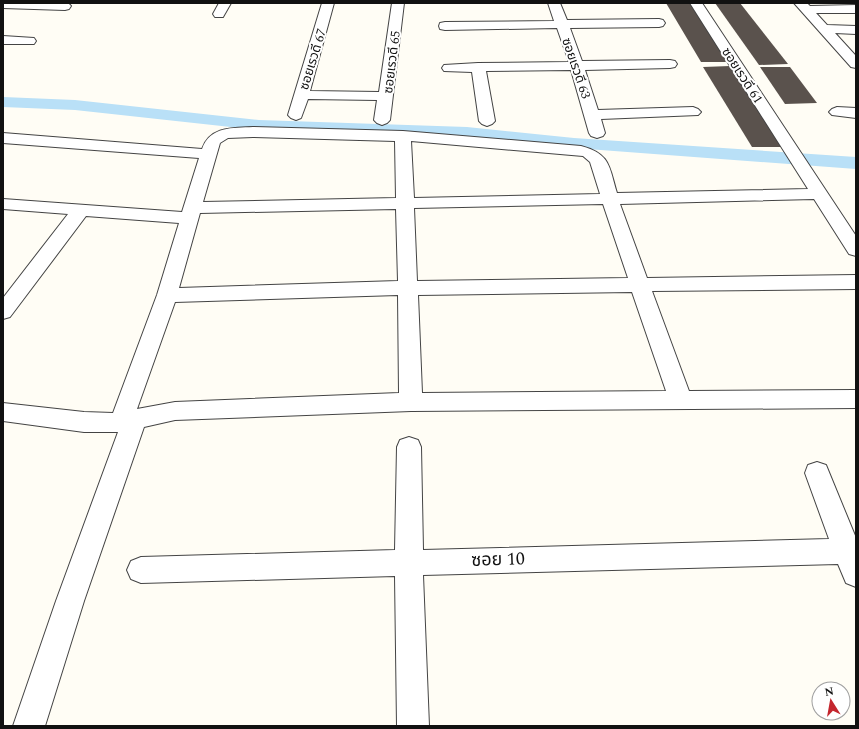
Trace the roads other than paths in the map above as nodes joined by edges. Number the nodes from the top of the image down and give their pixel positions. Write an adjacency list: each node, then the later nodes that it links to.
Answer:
1 (328, 3): 23 (street, ซอยเรวดี 67)
2 (398, 3): 24 (street, ซอยเรวดี 65)
3 (554, 3): 10 (street, ซอยเรวดี 63)
4 (696, 3): 36 (street, ซอยเรวดี 61)
5 (3, 4): 6 (street)
6 (65, 6)
7 (803, 6): 8 (street); 12 (street)
8 (856, 9)
9 (660, 23): 10 (street)
10 (562, 24): 11 (street); 20 (street, ซอยเรวดี 63)
11 (445, 26)
12 (824, 29): 13 (street); 16 (street)
13 (856, 30)
14 (3, 40): 15 (street)
15 (30, 41)
16 (836, 42): 17 (street); 19 (street)
17 (856, 43)
18 (670, 64): 20 (street)
19 (856, 64)
20 (577, 66): 21 (street); 29 (street, ซอยเรวดี 63)
21 (478, 67): 22 (street); 31 (street)
22 (449, 68)
23 (301, 95): 24 (street); 28 (street, ซอยเรวดี 67)
24 (386, 96): 30 (street, ซอยเรวดี 65)
25 (694, 112): 29 (street)
26 (837, 112): 27 (street)
27 (856, 113)
28 (296, 115)
29 (592, 115): 32 (street, ซอยเรวดี 63)
30 (382, 120)
31 (487, 121)
32 (597, 133)
33 (403, 136): 35 (street); 37 (street); 38 (street)
34 (3, 138): 35 (street)
35 (208, 154): 41 (street)
36 (820, 194): 37 (street); 42 (street, ซอยเรวดี 61)
37 (610, 199): 38 (street); 44 (street)
38 (404, 203): 41 (street); 45 (street)
39 (3, 204): 40 (street)
40 (81, 210): 41 (street); 46 (street)
41 (192, 213): 47 (street)
42 (856, 250)
43 (856, 282): 44 (street)
44 (641, 285): 45 (street); 50 (street)
45 (406, 288): 47 (street); 51 (street)
46 (10, 294): 48 (street)
47 (167, 295): 53 (street)
48 (3, 312)
49 (856, 398): 50 (street)
50 (680, 399): 51 (street)
51 (411, 402): 53 (street)
52 (3, 412): 53 (street)
53 (128, 420): 59 (street)
54 (409, 447): 57 (street)
55 (817, 474): 56 (street)
56 (853, 558): 57 (street, ซอย 10)
57 (409, 562): 58 (street, ซอย 10); 60 (street)
58 (141, 570)
59 (28, 726)
60 (413, 726)

